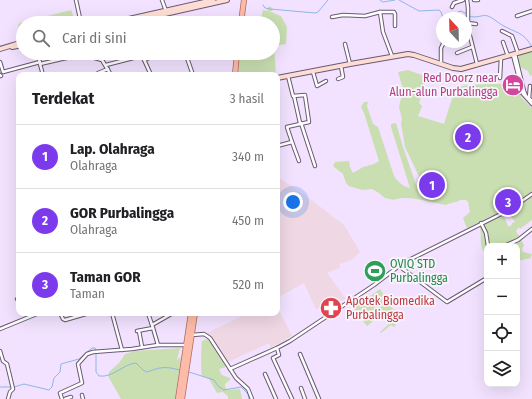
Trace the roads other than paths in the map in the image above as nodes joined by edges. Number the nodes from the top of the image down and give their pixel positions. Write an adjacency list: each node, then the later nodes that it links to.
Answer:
1 (76, 0): 15 (street)
2 (162, 0): 12 (street)
3 (213, 0): 12 (street)
4 (227, 0): 12 (street)
5 (244, 0): 18 (main road)
6 (463, 0): 10 (street)
7 (467, 0): 14 (street)
8 (474, 0): 9 (street)
9 (478, 0)
10 (452, 7)
11 (532, 11): 19 (street)
12 (166, 12): 16 (street); 17 (street)
13 (380, 12): 20 (street); 23 (street); 36 (street)
14 (467, 12)
15 (79, 16)
16 (146, 16)
17 (153, 16)
18 (242, 16)
19 (517, 16)
20 (332, 17)
21 (472, 24): 22 (street)
22 (476, 24)
23 (395, 26)
24 (502, 31): 35 (street)
25 (503, 42): 35 (street)
26 (16, 44): 29 (street)
27 (345, 44): 48 (street)
28 (16, 46): 29 (street)
29 (8, 47): 32 (street)
30 (441, 48): 47 (street)
31 (472, 48): 34 (street); 50 (street)
32 (0, 49)
33 (531, 49): 35 (street)
34 (458, 53)
35 (514, 55): 37 (street); 65 (street)
36 (392, 56): 47 (street); 48 (street)
37 (501, 58): 50 (street); 62 (street)
38 (39, 60): 46 (street)
39 (56, 60): 46 (street)
40 (102, 60): 49 (street)
41 (122, 60): 49 (street)
42 (144, 60): 56 (street)
43 (188, 60): 57 (street)
44 (236, 60): 58 (main road)
45 (0, 62): 46 (street)
46 (40, 63): 53 (street)
47 (441, 63): 50 (street)
48 (350, 64): 51 (street)
49 (106, 65): 52 (street)
50 (478, 65)
51 (342, 66): 59 (street); 63 (street)
52 (108, 69): 54 (street); 55 (street)
53 (42, 72)
54 (100, 72)
55 (110, 72)
56 (150, 72)
57 (192, 72)
58 (234, 72)
59 (313, 72): 60 (street); 64 (street)
60 (288, 76): 61 (street); 69 (street)
61 (280, 77)
62 (500, 78)
63 (338, 79)
64 (326, 81)
65 (521, 82): 67 (street); 70 (street)
66 (530, 86): 70 (street)
67 (522, 92): 68 (street); 72 (street)
68 (512, 94)
69 (294, 96): 73 (street); 73 (street)
70 (529, 98): 71 (street)
71 (532, 100)
72 (532, 104)
73 (300, 123): 74 (street); 77 (street)
74 (292, 142): 75 (street); 76 (street)
75 (280, 145)
76 (299, 161)
77 (315, 166)
78 (532, 194): 79 (street)
79 (481, 223): 81 (street); 83 (street)
80 (532, 229): 82 (street)
81 (488, 243)
82 (511, 243)
83 (399, 266): 84 (street); 99 (street)
84 (485, 279)
85 (32, 316): 94 (street)
86 (62, 316): 87 (street)
87 (79, 316)
88 (113, 316): 100 (street)
89 (149, 316): 93 (street)
90 (168, 316): 93 (street)
91 (191, 316): 95 (main road)
92 (194, 316): 95 (main road)
93 (153, 326): 96 (street); 98 (street)
94 (0, 329)
95 (189, 335): 97 (main road); 103 (street); 104 (main road)
96 (158, 345): 97 (street); 98 (street)
97 (186, 345): 104 (main road)
98 (142, 347): 100 (street)
99 (277, 348): 103 (street); 117 (street)
100 (122, 350): 110 (street)
101 (0, 351): 109 (street)
102 (300, 354): 119 (street)
103 (230, 368): 115 (street)
104 (184, 372): 113 (main road); 114 (main road)
105 (265, 374): 116 (street)
106 (301, 388): 118 (street)
107 (82, 395): 112 (street)
108 (71, 397): 111 (street)
109 (7, 398)
110 (62, 399)
111 (65, 399)
112 (83, 399)
113 (178, 399)
114 (182, 399)
115 (252, 399)
116 (276, 399)
117 (292, 399)
118 (305, 399)
119 (319, 399)

